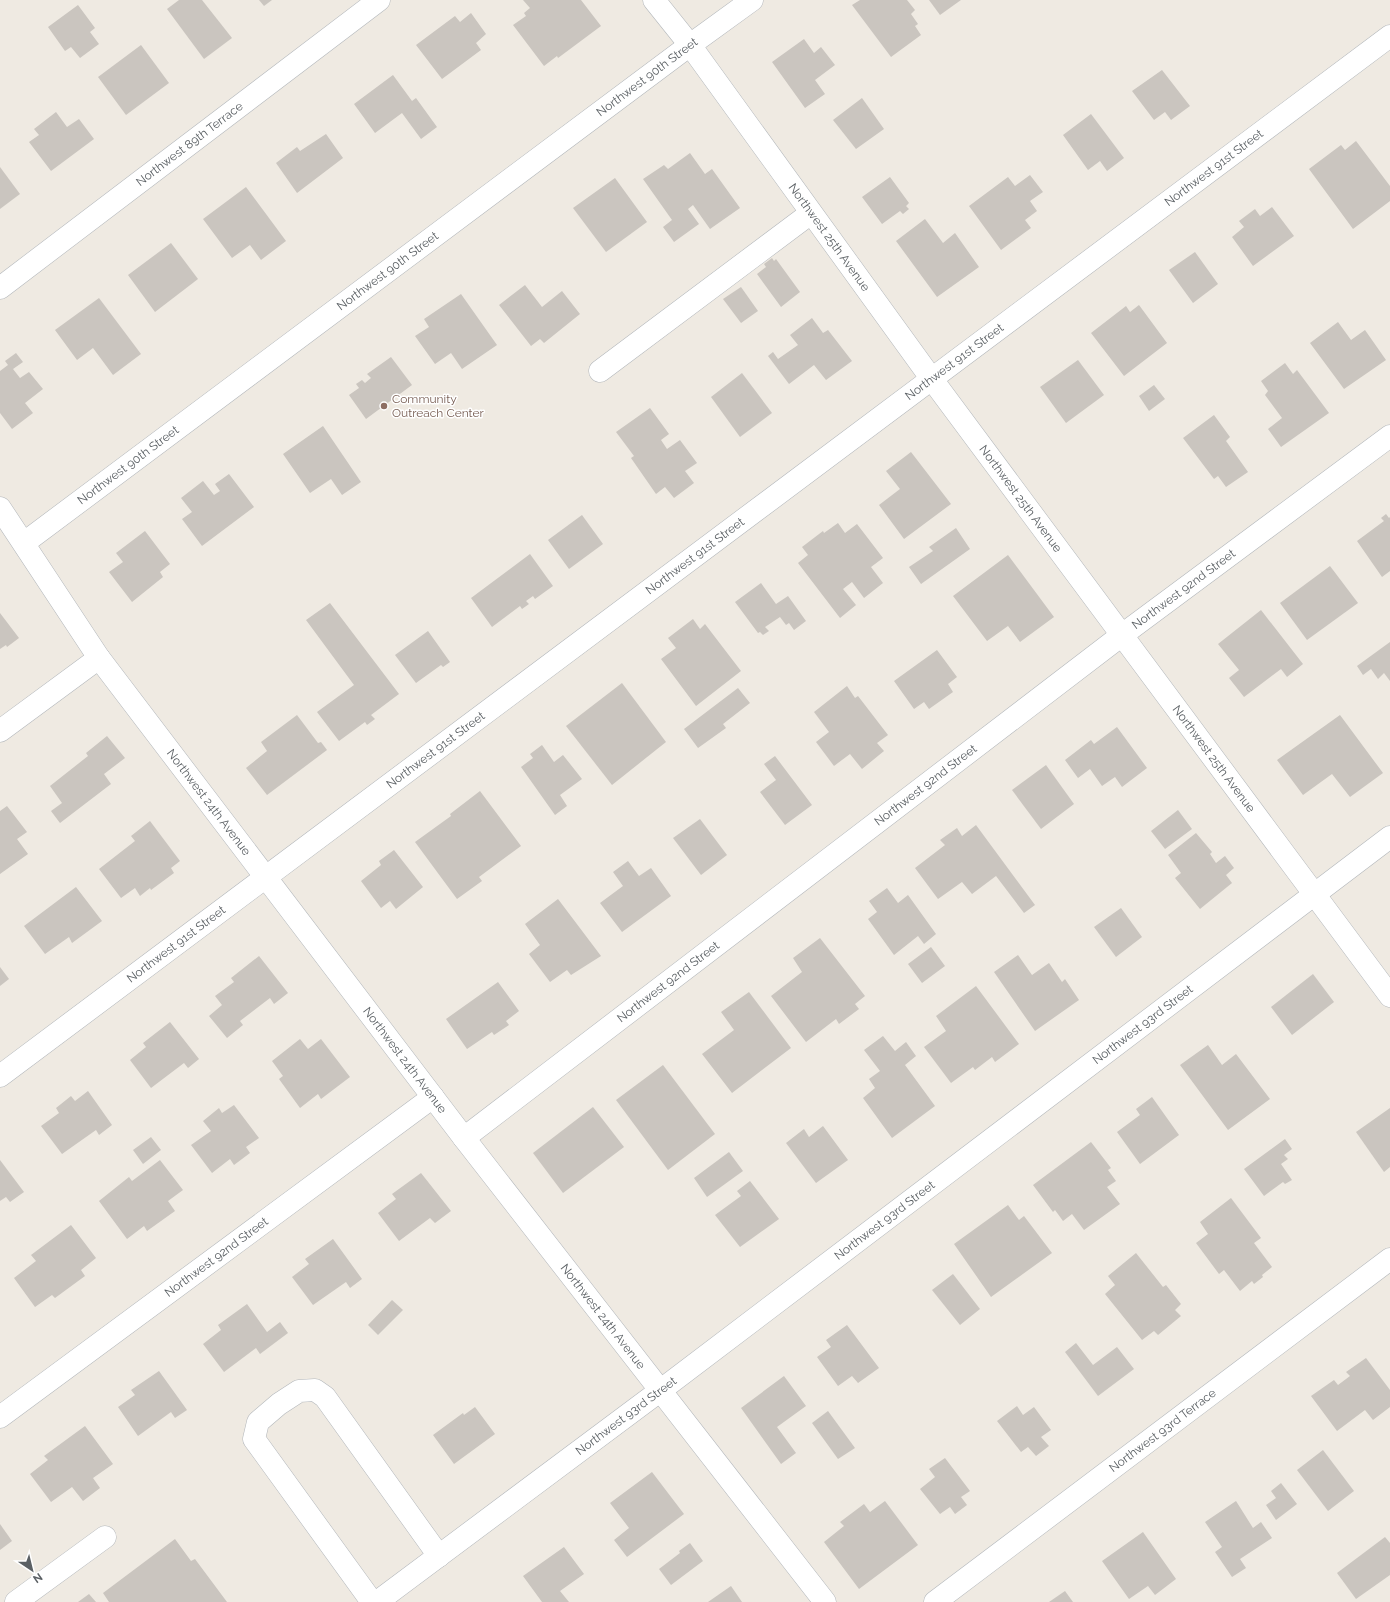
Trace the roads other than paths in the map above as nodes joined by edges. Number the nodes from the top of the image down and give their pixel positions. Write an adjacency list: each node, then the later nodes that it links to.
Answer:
1 (379, 0): 7 (street, Northwest 89th Terrace)
2 (654, 0): 5 (street, Northwest 25th Avenue)
3 (752, 0): 5 (street, Northwest 90th Street)
4 (1390, 36): 9 (street, Northwest 91st Street)
5 (690, 45): 6 (street, Northwest 25th Avenue); 12 (street, Northwest 90th Street)
6 (811, 212): 8 (street); 9 (street, Northwest 25th Avenue)
7 (0, 288)
8 (600, 371)
9 (931, 378): 13 (street, Northwest 25th Avenue); 17 (street, Northwest 91st Street)
10 (1390, 436): 13 (street, Northwest 92nd Street)
11 (0, 508): 12 (street, Northwest 24th Avenue)
12 (24, 543): 14 (street, Northwest 24th Avenue)
13 (1122, 635): 18 (street, Northwest 25th Avenue); 22 (street, Northwest 92nd Street)
14 (99, 658): 15 (street); 17 (street, Northwest 24th Avenue)
15 (0, 731)
16 (1390, 837): 18 (street, Northwest 93rd Street)
17 (267, 878): 20 (street, Northwest 91st Street); 21 (street, Northwest 24th Avenue)
18 (1314, 894): 19 (street, Northwest 25th Avenue); 24 (street, Northwest 93rd Street)
19 (1390, 996)
20 (0, 1076)
21 (433, 1097): 22 (street, Northwest 24th Avenue); 25 (street, Northwest 92nd Street)
22 (464, 1138): 24 (street, Northwest 24th Avenue)
23 (1390, 1259): 32 (street, Northwest 93rd Terrace)
24 (661, 1390): 27 (street, Northwest 93rd Street); 31 (street, Northwest 24th Avenue)
25 (0, 1417)
26 (104, 1537): 28 (street)
27 (439, 1556): 29 (street); 30 (street, Northwest 93rd Street)
28 (16, 1602)
29 (372, 1602)
30 (377, 1602)
31 (825, 1602)
32 (935, 1602)

